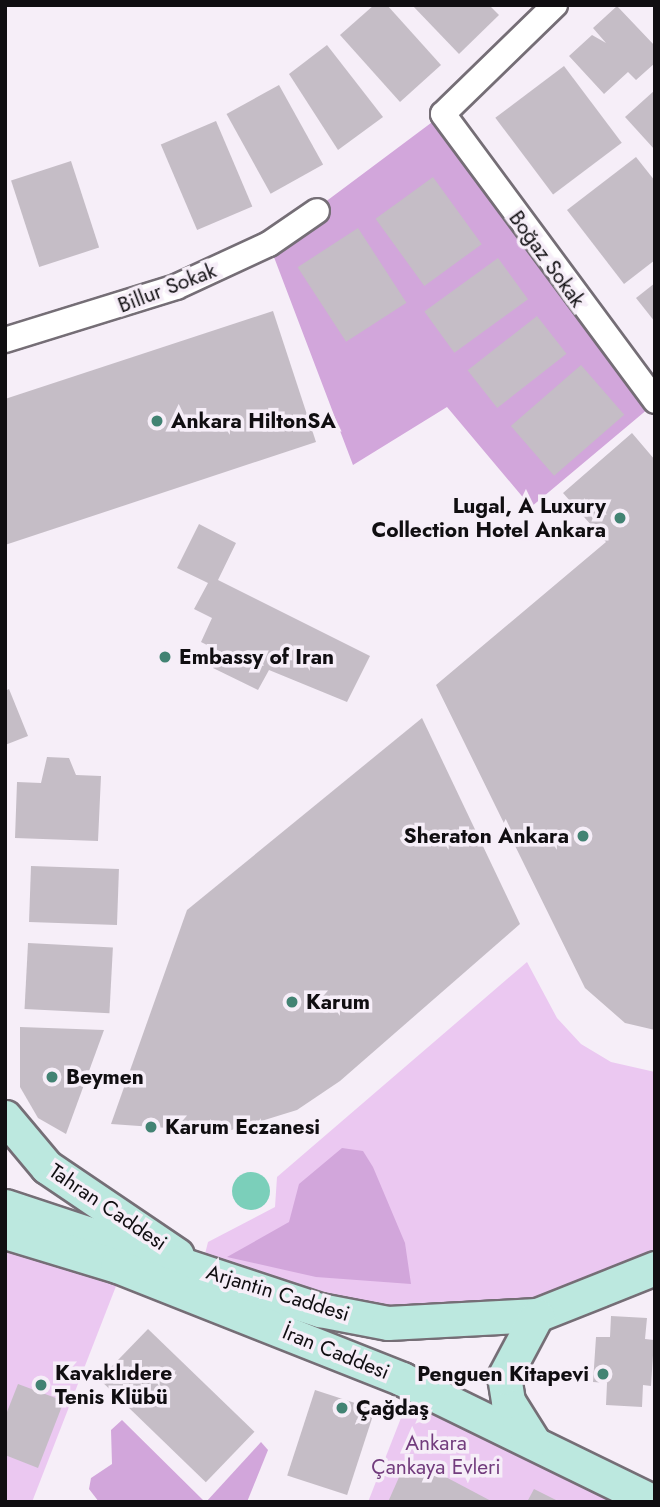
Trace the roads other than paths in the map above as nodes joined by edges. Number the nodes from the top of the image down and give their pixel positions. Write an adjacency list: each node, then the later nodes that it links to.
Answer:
1 (555, 5): 4 (street, Boğaz Sokak)
2 (317, 211): 3 (street, Billur Sokak)
3 (5, 340)
4 (655, 401)
5 (5, 1117): 8 (main road, Tahran Caddesi)
6 (5, 1206): 8 (main road)
7 (5, 1231): 11 (main road, İran Caddesi)
8 (186, 1265): 10 (main road, Arjantin Caddesi)
9 (655, 1268): 10 (main road, Arjantin Caddesi)
10 (537, 1315): 11 (main road)
11 (533, 1441): 12 (main road, İran Caddesi)
12 (654, 1502)

